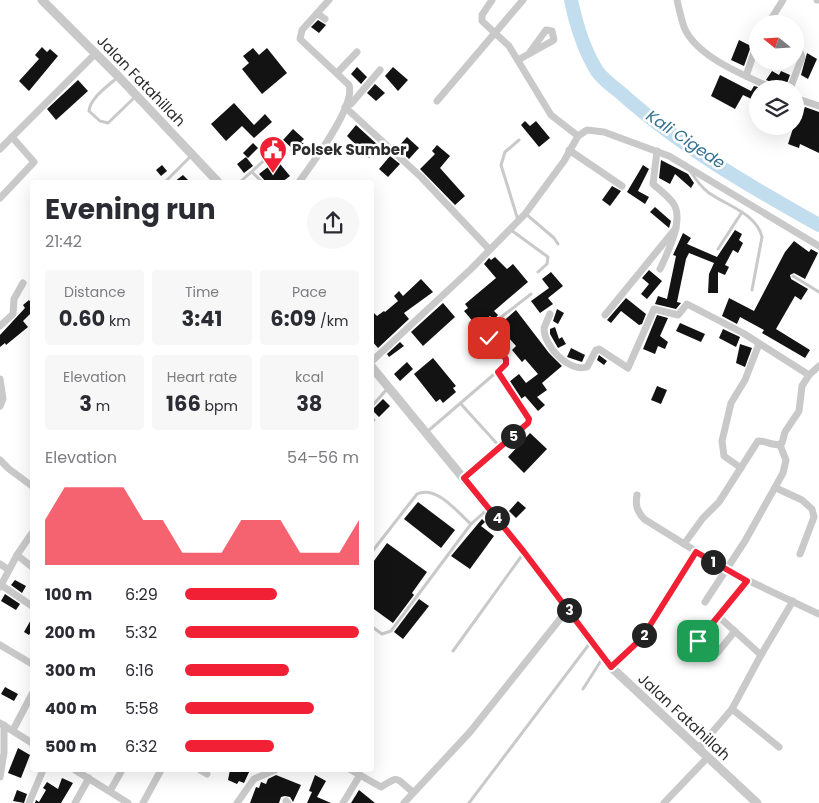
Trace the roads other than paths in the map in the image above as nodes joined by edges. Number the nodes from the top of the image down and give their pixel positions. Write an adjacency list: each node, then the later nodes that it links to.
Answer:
1 (42, 0): 13 (street, Jalan Fatahillah)
2 (329, 0): 7 (street)
3 (492, 0): 10 (street)
4 (523, 0): 10 (street)
5 (677, 0): 19 (street)
6 (782, 0): 8 (street)
7 (317, 13): 9 (street); 17 (street)
8 (773, 15)
9 (325, 19)
10 (495, 34): 14 (street); 22 (street)
11 (357, 52): 17 (street)
12 (530, 52): 14 (street)
13 (96, 53): 18 (street, Jalan Fatahillah); 27 (street)
14 (518, 60): 26 (street)
15 (749, 67): 19 (street)
16 (380, 70): 25 (street)
17 (337, 73): 25 (street)
18 (118, 76): 21 (street, Jalan Fatahillah); 21 (lane)
19 (746, 76): 20 (street)
20 (755, 80)
21 (136, 95): 32 (street, Jalan Fatahillah)
22 (437, 101)
23 (804, 101): 24 (street)
24 (819, 106)
25 (346, 108): 40 (street); 50 (street)
26 (578, 136): 30 (street); 31 (street)
27 (12, 137): 29 (street); 42 (street)
28 (519, 140): 45 (lane)
29 (0, 149)
30 (569, 150): 41 (street); 44 (street)
31 (657, 151): 34 (street); 46 (street)
32 (193, 154): 36 (lane); 37 (street, Jalan Fatahillah)
33 (269, 156): 35 (lane)
34 (689, 169): 43 (lane); 49 (street)
35 (253, 173): 38 (lane); 39 (lane)
36 (167, 180)
37 (214, 180)
38 (243, 180)
39 (260, 180)
40 (300, 180)
41 (622, 186)
42 (0, 198)
43 (742, 212): 51 (lane); 56 (lane)
44 (525, 214): 45 (street); 48 (lane)
45 (519, 221): 47 (street)
46 (676, 228): 52 (street); 60 (street)
47 (511, 229): 50 (street); 53 (lane)
48 (558, 244)
49 (819, 246)
50 (489, 249): 63 (street)
51 (718, 250)
52 (660, 270)
53 (538, 272)
54 (792, 276): 57 (lane)
55 (23, 283): 61 (street)
56 (752, 290)
57 (819, 292)
58 (530, 294): 66 (lane)
59 (550, 314): 62 (street)
60 (605, 315)
61 (0, 326)
62 (759, 344): 67 (street); 77 (street)
63 (374, 359)
64 (819, 366): 67 (street)
65 (374, 370): 69 (street, Jalan Fatahillah)
66 (498, 372): 71 (lane); 75 (lane)
67 (809, 375): 74 (street)
68 (0, 379): 72 (street)
69 (388, 387): 70 (lane); 73 (street, Jalan Fatahillah)
70 (374, 403)
71 (461, 404): 73 (lane); 75 (lane)
72 (0, 406)
73 (426, 433): 78 (street, Jalan Fatahillah)
74 (780, 445): 77 (street); 80 (street)
75 (500, 447): 78 (lane)
76 (0, 460): 79 (street)
77 (741, 468): 85 (street)
78 (464, 478): 82 (street, Jalan Fatahillah)
79 (30, 485)
80 (776, 488): 89 (street); 94 (street)
81 (637, 495): 85 (street)
82 (489, 508): 83 (lane); 87 (street, Jalan Fatahillah)
83 (471, 524): 86 (lane); 103 (lane)
84 (30, 537): 90 (street)
85 (684, 544): 88 (street)
86 (374, 549)
87 (524, 552): 100 (street, Jalan Fatahillah); 108 (lane)
88 (696, 552): 94 (street); 113 (street)
89 (800, 554)
90 (17, 555): 92 (street); 93 (street)
91 (0, 564): 93 (street)
92 (30, 565)
93 (8, 570): 96 (street)
94 (726, 570): 95 (street); 98 (street)
95 (747, 581): 97 (street); 102 (street)
96 (1, 586): 99 (street)
97 (793, 601): 101 (street); 110 (street)
98 (705, 602)
99 (30, 605)
100 (568, 609): 105 (street, Jalan Fatahillah); 135 (street)
101 (819, 614)
102 (718, 616): 104 (street); 106 (street)
103 (374, 628)
104 (735, 630): 109 (street); 110 (street)
105 (592, 641): 111 (street, Jalan Fatahillah); 143 (lane)
106 (698, 641)
107 (0, 645): 112 (street)
108 (453, 651)
109 (718, 652)
110 (761, 655): 116 (street)
111 (604, 656): 113 (street, Jalan Fatahillah); 114 (lane)
112 (30, 663)
113 (611, 667): 121 (street, Jalan Fatahillah)
114 (584, 689)
115 (30, 698): 118 (street)
116 (732, 709): 120 (street); 121 (street)
117 (2, 724): 118 (street); 132 (street)
118 (13, 730): 119 (street)
119 (30, 742)
120 (779, 747)
121 (698, 749): 122 (street, Jalan Fatahillah)
122 (707, 758): 144 (street); 145 (street, Jalan Fatahillah)
123 (42, 772): 136 (street)
124 (78, 772): 133 (street)
125 (121, 772): 134 (street)
126 (160, 772): 139 (street)
127 (204, 772): 130 (street)
128 (270, 772): 140 (street)
129 (355, 772): 131 (street)
130 (207, 774)
131 (360, 775): 135 (street); 141 (street)
132 (0, 777)
133 (89, 778): 134 (street); 137 (street)
134 (110, 791): 138 (street)
135 (413, 792): 142 (street)
136 (29, 803)
137 (75, 803)
138 (128, 803)
139 (144, 803)
140 (237, 803)
141 (343, 803)
142 (404, 803)
143 (469, 803)
144 (664, 803)
145 (757, 803)

